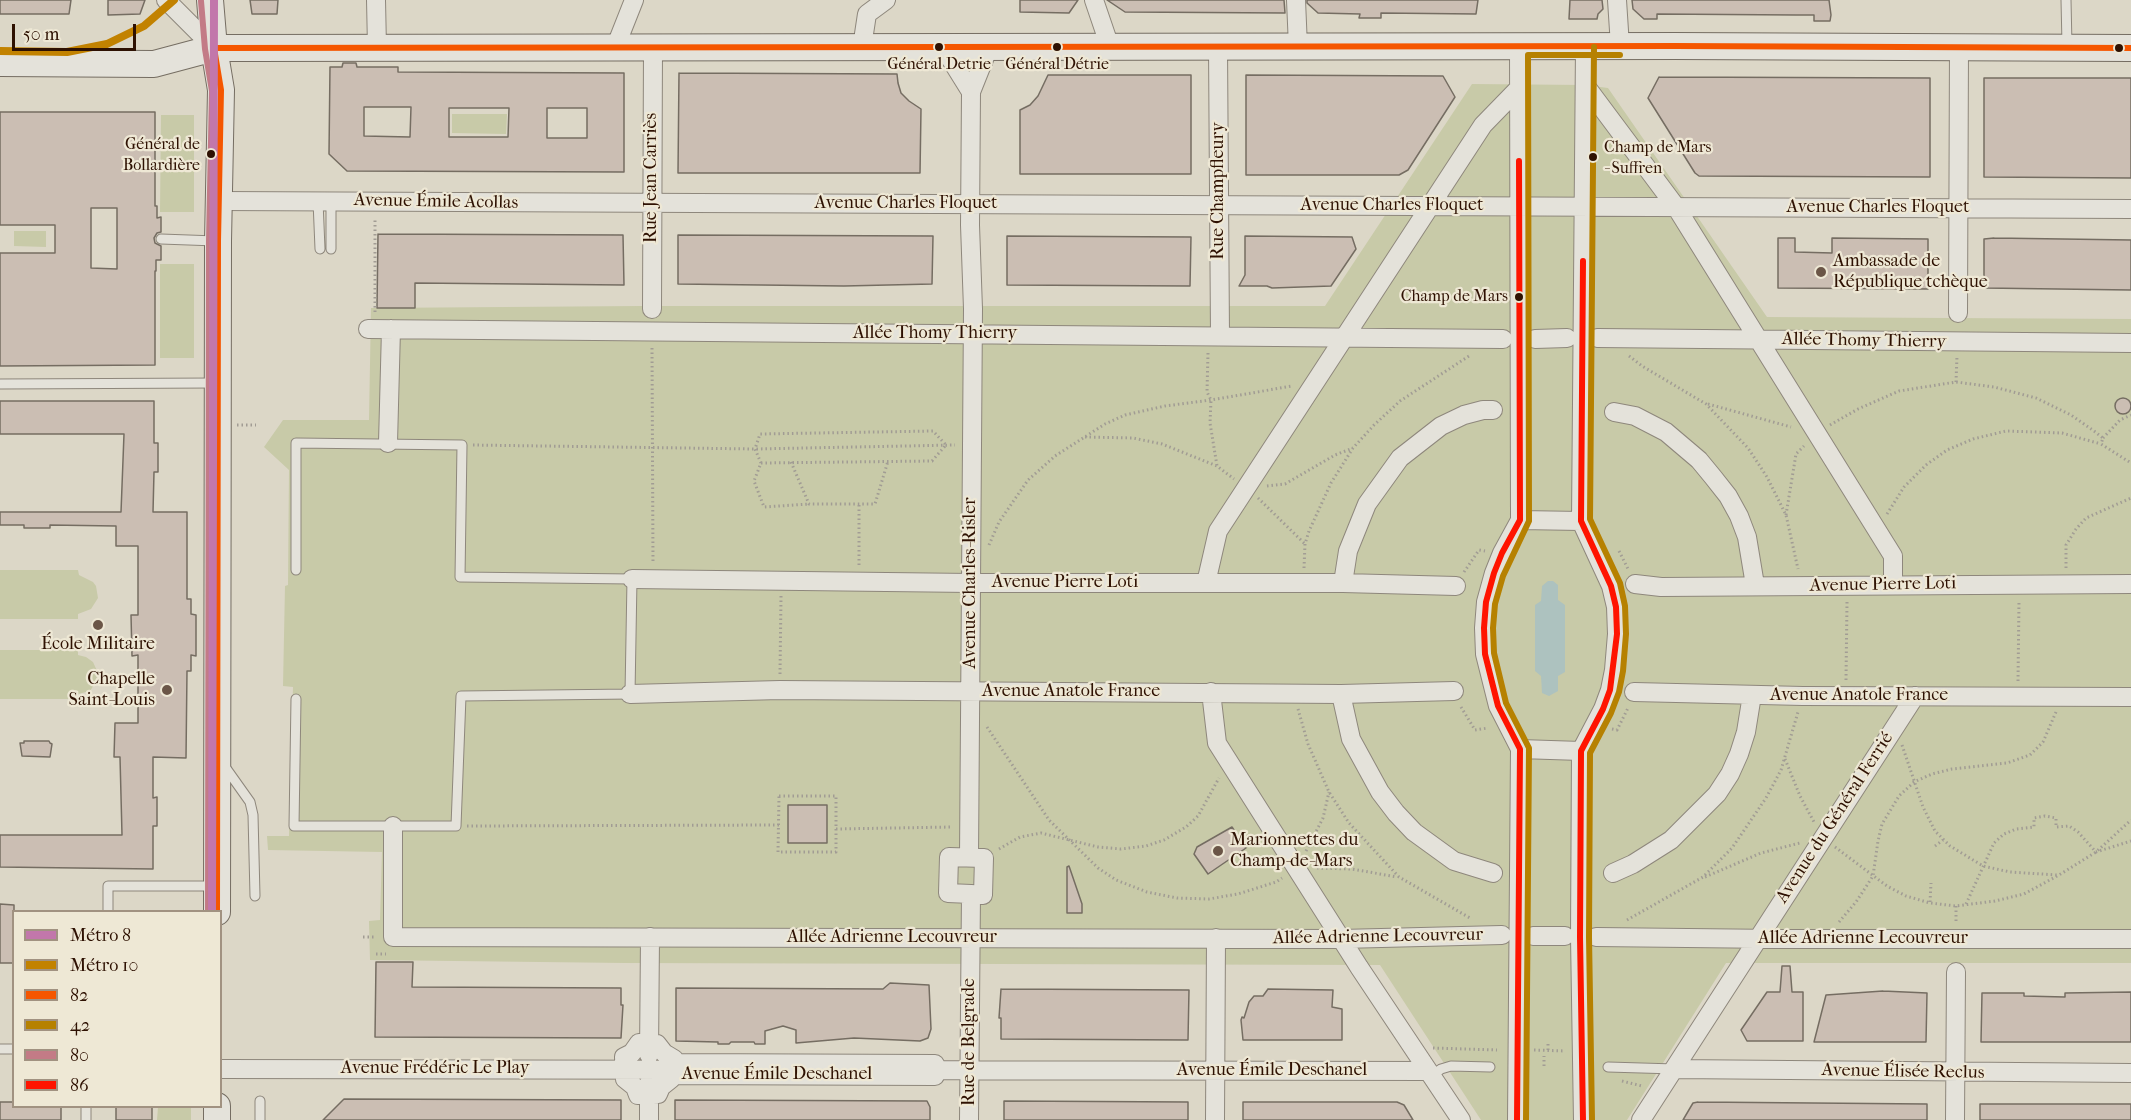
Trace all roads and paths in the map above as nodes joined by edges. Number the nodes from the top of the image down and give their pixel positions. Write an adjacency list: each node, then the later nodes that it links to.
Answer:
1 (166, 0): 21 (street)
2 (210, 0): 21 (main road)
3 (376, 0): 12 (street)
4 (634, 0): 22 (street)
5 (886, 0): 13 (street)
6 (1094, 0): 16 (street)
7 (1296, 0): 18 (street)
8 (1617, 0): 11 (street)
9 (2066, 0): 24 (lane)
10 (1519, 46): 18 (main road); 19 (main road); 29 (street)
11 (1620, 46): 19 (main road); 20 (main road)
12 (377, 47): 21 (main road); 22 (main road)
13 (862, 47): 14 (main road); 23 (main road)
14 (943, 47): 15 (main road); 27 (street)
15 (989, 47): 16 (main road); 27 (street)
16 (1110, 47): 17 (main road)
17 (1218, 47): 18 (main road); 36 (street, Rue Champfleury)
18 (1298, 47)
19 (1585, 47): 28 (street)
20 (1959, 47): 24 (main road); 40 (street)
21 (214, 48): 26 (main road); 30 (main road)
22 (615, 48): 23 (main road)
23 (653, 48): 33 (street, Rue Jean Carriès)
24 (2067, 48): 25 (main road)
25 (2131, 48)
26 (0, 63)
27 (970, 81): 34 (street, Avenue Charles-Risler)
28 (1585, 85): 37 (street); 38 (street)
29 (1519, 88): 35 (street); 39 (street)
30 (219, 201): 31 (street, Avenue Émile Acollas); 43 (main road)
31 (325, 201): 32 (street, Avenue Émile Acollas); 44 (lane); 45 (lane)
32 (375, 201): 33 (street, Avenue Émile Acollas); 48 (path)
33 (652, 204): 34 (street, Avenue Charles Floquet); 46 (street, Rue Jean Carriès)
34 (970, 204): 36 (street, Avenue Charles Floquet); 50 (street, Avenue Charles-Risler)
35 (1431, 205): 36 (street, Avenue Charles Floquet); 39 (street, Avenue Charles Floquet); 52 (street)
36 (1219, 206): 51 (street, Rue Champfleury)
37 (1584, 207): 38 (street, Avenue Charles Floquet); 39 (street, Avenue Charles Floquet); 91 (street)
38 (1676, 207): 40 (street, Avenue Charles Floquet); 57 (street)
39 (1519, 208): 90 (street)
40 (1958, 208): 41 (street, Avenue Charles Floquet); 47 (street)
41 (2131, 209)
42 (161, 238): 43 (lane)
43 (218, 241): 62 (main road)
44 (320, 249)
45 (331, 249)
46 (652, 309)
47 (1958, 313)
48 (378, 329): 49 (street, Allée Thomy Thierry); 72 (street)
49 (652, 331): 50 (street, Allée Thomy Thierry); 77 (path)
50 (973, 334): 51 (street, Allée Thomy Thierry); 76 (street, Avenue Charles-Risler)
51 (1214, 336): 52 (street, Allée Thomy Thierry); 64 (path)
52 (1345, 337): 55 (street, Allée Thomy Thierry); 60 (street)
53 (1567, 338): 56 (street)
54 (1603, 338): 57 (street, Allée Thomy Thierry); 65 (path)
55 (1498, 339): 78 (path)
56 (1535, 339)
57 (1758, 340): 58 (street, Allée Thomy Thierry); 69 (street)
58 (1957, 342): 59 (street, Allée Thomy Thierry); 61 (path)
59 (2131, 343)
60 (1317, 380): 64 (path); 85 (street)
61 (1956, 382): 69 (path); 71 (path)
62 (218, 383): 63 (lane); 135 (main road)
63 (0, 384)
64 (1211, 400): 70 (path); 84 (path)
65 (1706, 404): 69 (path); 89 (path)
66 (1493, 410): 104 (street)
67 (1614, 412): 110 (street)
68 (2131, 415): 71 (path)
69 (1816, 434): 89 (path); 92 (street)
70 (1083, 438): 84 (path); 95 (path)
71 (2103, 438): 73 (path)
72 (388, 443): 74 (lane); 96 (lane)
73 (2101, 444): 81 (path); 92 (path)
74 (462, 445): 77 (path); 97 (lane)
75 (946, 445): 76 (path); 79 (path); 79 (path); 80 (path)
76 (972, 445): 101 (street, Avenue Charles-Risler)
77 (652, 447): 79 (path); 98 (path)
78 (1353, 448): 85 (path); 93 (path)
79 (755, 449): 83 (path)
80 (888, 461): 82 (path); 88 (path)
81 (2130, 461)
82 (791, 462): 83 (path); 87 (path)
83 (761, 463): 87 (path)
84 (1217, 466): 85 (path)
85 (1247, 488): 93 (path); 102 (street)
86 (2131, 498): 108 (path)
87 (809, 504): 88 (path)
88 (859, 504): 100 (path)
89 (1786, 515): 113 (path)
90 (1520, 520): 91 (street); 133 (street)
91 (1581, 521): 134 (street)
92 (1876, 530): 106 (street)
93 (1305, 544): 103 (path)
94 (1479, 550): 112 (path)
95 (985, 552)
96 (296, 570)
97 (632, 579): 98 (street, Avenue Pierre Loti); 119 (lane)
98 (653, 580): 99 (street, Avenue Pierre Loti)
99 (781, 581): 100 (street, Avenue Pierre Loti); 114 (path)
100 (859, 582): 101 (street, Avenue Pierre Loti)
101 (971, 583): 102 (street, Avenue Pierre Loti); 122 (street, Avenue Charles-Risler)
102 (1206, 583): 103 (street, Avenue Pierre Loti)
103 (1303, 583): 104 (street, Avenue Pierre Loti)
104 (1342, 583): 112 (street, Avenue Pierre Loti)
105 (1635, 584): 110 (street, Avenue Pierre Loti)
106 (1893, 584): 107 (street, Avenue Pierre Loti); 111 (street, Avenue Pierre Loti)
107 (2019, 584): 108 (street, Avenue Pierre Loti); 126 (path)
108 (2066, 584): 109 (street, Avenue Pierre Loti)
109 (2131, 584)
110 (1755, 585): 113 (street, Avenue Pierre Loti)
111 (1847, 585): 113 (street, Avenue Pierre Loti); 124 (path)
112 (1456, 586)
113 (1802, 586)
114 (780, 690): 119 (street, Avenue Anatole France); 122 (street, Avenue Anatole France)
115 (1211, 692): 118 (street, Avenue Anatole France); 122 (street, Avenue Anatole France); 137 (street)
116 (1455, 692): 120 (street, Avenue Anatole France); 131 (path)
117 (1634, 692): 121 (street, Avenue Anatole France); 132 (path)
118 (1293, 693): 120 (street, Avenue Anatole France); 139 (path)
119 (630, 694): 143 (lane)
120 (1341, 694): 155 (street)
121 (1752, 695): 123 (street, Avenue Anatole France); 156 (street)
122 (970, 696): 144 (street, Avenue Charles-Risler); 146 (path)
123 (1803, 696): 124 (street, Avenue Anatole France); 136 (path)
124 (1846, 696): 125 (street, Avenue Anatole France)
125 (1915, 696): 126 (street, Avenue Anatole France); 130 (street, Avenue du Général Ferrié)
126 (2018, 696): 127 (street, Avenue Anatole France)
127 (2062, 696): 128 (street, Avenue Anatole France); 138 (path)
128 (2131, 697)
129 (296, 699): 142 (lane)
130 (1896, 725): 138 (path); 147 (street, Avenue du Général Ferrié)
131 (1488, 728)
132 (1611, 729)
133 (1520, 749): 134 (street); 214 (street)
134 (1581, 751): 215 (street)
135 (217, 756): 162 (main road); 164 (lane)
136 (1785, 759): 147 (path); 160 (path)
137 (1228, 760): 146 (path); 154 (street)
138 (1914, 782): 148 (path); 158 (path)
139 (1329, 792): 154 (path); 159 (path)
140 (2131, 820): 151 (path)
141 (778, 825): 143 (path); 145 (path); 145 (path)
142 (393, 826): 143 (lane); 173 (street, Allée Adrienne Lecouvreur)
143 (456, 826)
144 (969, 827): 145 (path); 152 (street, Avenue Charles-Risler)
145 (836, 830)
146 (1066, 838): 152 (path); 154 (path)
147 (1822, 838): 158 (path); 160 (path); 178 (street, Avenue du Général Ferrié)
148 (1943, 840): 150 (path); 153 (path)
149 (2131, 841): 151 (path)
150 (1935, 846)
151 (2096, 852): 153 (path); 157 (path)
152 (969, 854): 163 (street); 163 (street)
153 (1983, 866): 157 (path); 166 (path)
154 (1296, 867): 159 (path); 177 (street)
155 (1493, 873)
156 (1613, 873)
157 (2059, 875): 166 (path)
158 (1873, 876): 165 (path); 179 (path)
159 (1398, 877): 169 (path)
160 (1703, 877): 174 (path)
161 (1931, 883): 165 (path)
162 (217, 886): 167 (lane); 168 (main road)
163 (971, 894): 175 (street)
164 (255, 896)
165 (1930, 903): 166 (path)
166 (1966, 904)
167 (108, 910)
168 (217, 910)
169 (1474, 921)
170 (1502, 935): 177 (street, Allée Adrienne Lecouvreur)
171 (1533, 936): 172 (street)
172 (1565, 936)
173 (650, 937): 175 (street, Allée Adrienne Lecouvreur); 185 (street)
174 (1600, 937): 178 (street, Allée Adrienne Lecouvreur)
175 (970, 938): 176 (street, Allée Adrienne Lecouvreur); 199 (street, Rue de Belgrade)
176 (1216, 938): 177 (street, Allée Adrienne Lecouvreur); 201 (street)
177 (1341, 939): 204 (street)
178 (1756, 939): 179 (street, Allée Adrienne Lecouvreur); 200 (street, Avenue du Général Ferrié)
179 (1825, 939): 180 (street, Allée Adrienne Lecouvreur)
180 (2131, 939)
181 (376, 954): 182 (path)
182 (386, 954)
183 (1956, 972): 202 (street)
184 (1548, 1042): 189 (path)
185 (649, 1044): 196 (street); 197 (street); 198 (street, Avenue Émile Deschanel)
186 (1428, 1048): 187 (path)
187 (1497, 1050)
188 (1532, 1050): 189 (path)
189 (1548, 1050): 190 (path)
190 (1565, 1051)
191 (1544, 1056): 192 (path)
192 (1544, 1066)
193 (1490, 1067): 204 (lane)
194 (1608, 1067): 200 (lane)
195 (222, 1069): 196 (street, Avenue Frédéric Le Play)
196 (625, 1069): 197 (street, Avenue Frédéric Le Play); 207 (street)
197 (649, 1069): 198 (street, Avenue Émile Deschanel); 207 (street)
198 (935, 1069): 199 (street, Avenue Émile Deschanel); 207 (street, Avenue Émile Deschanel)
199 (969, 1069): 201 (street, Avenue Émile Deschanel); 211 (street, Rue de Belgrade)
200 (1675, 1069): 202 (street, Avenue Élisée Reclus); 216 (street, Avenue du Général Ferrié)
201 (1215, 1072): 204 (street, Avenue Émile Deschanel); 212 (street)
202 (1954, 1073): 203 (street, Avenue Élisée Reclus); 217 (street)
203 (2131, 1073)
204 (1430, 1074): 213 (street)
205 (1613, 1079): 206 (path)
206 (1649, 1089)
207 (649, 1095): 210 (street)
208 (260, 1101): 209 (lane)
209 (260, 1120)
210 (649, 1120)
211 (969, 1120)
212 (1215, 1120)
213 (1461, 1120)
214 (1517, 1120)
215 (1583, 1120)
216 (1641, 1120)
217 (1955, 1120)

